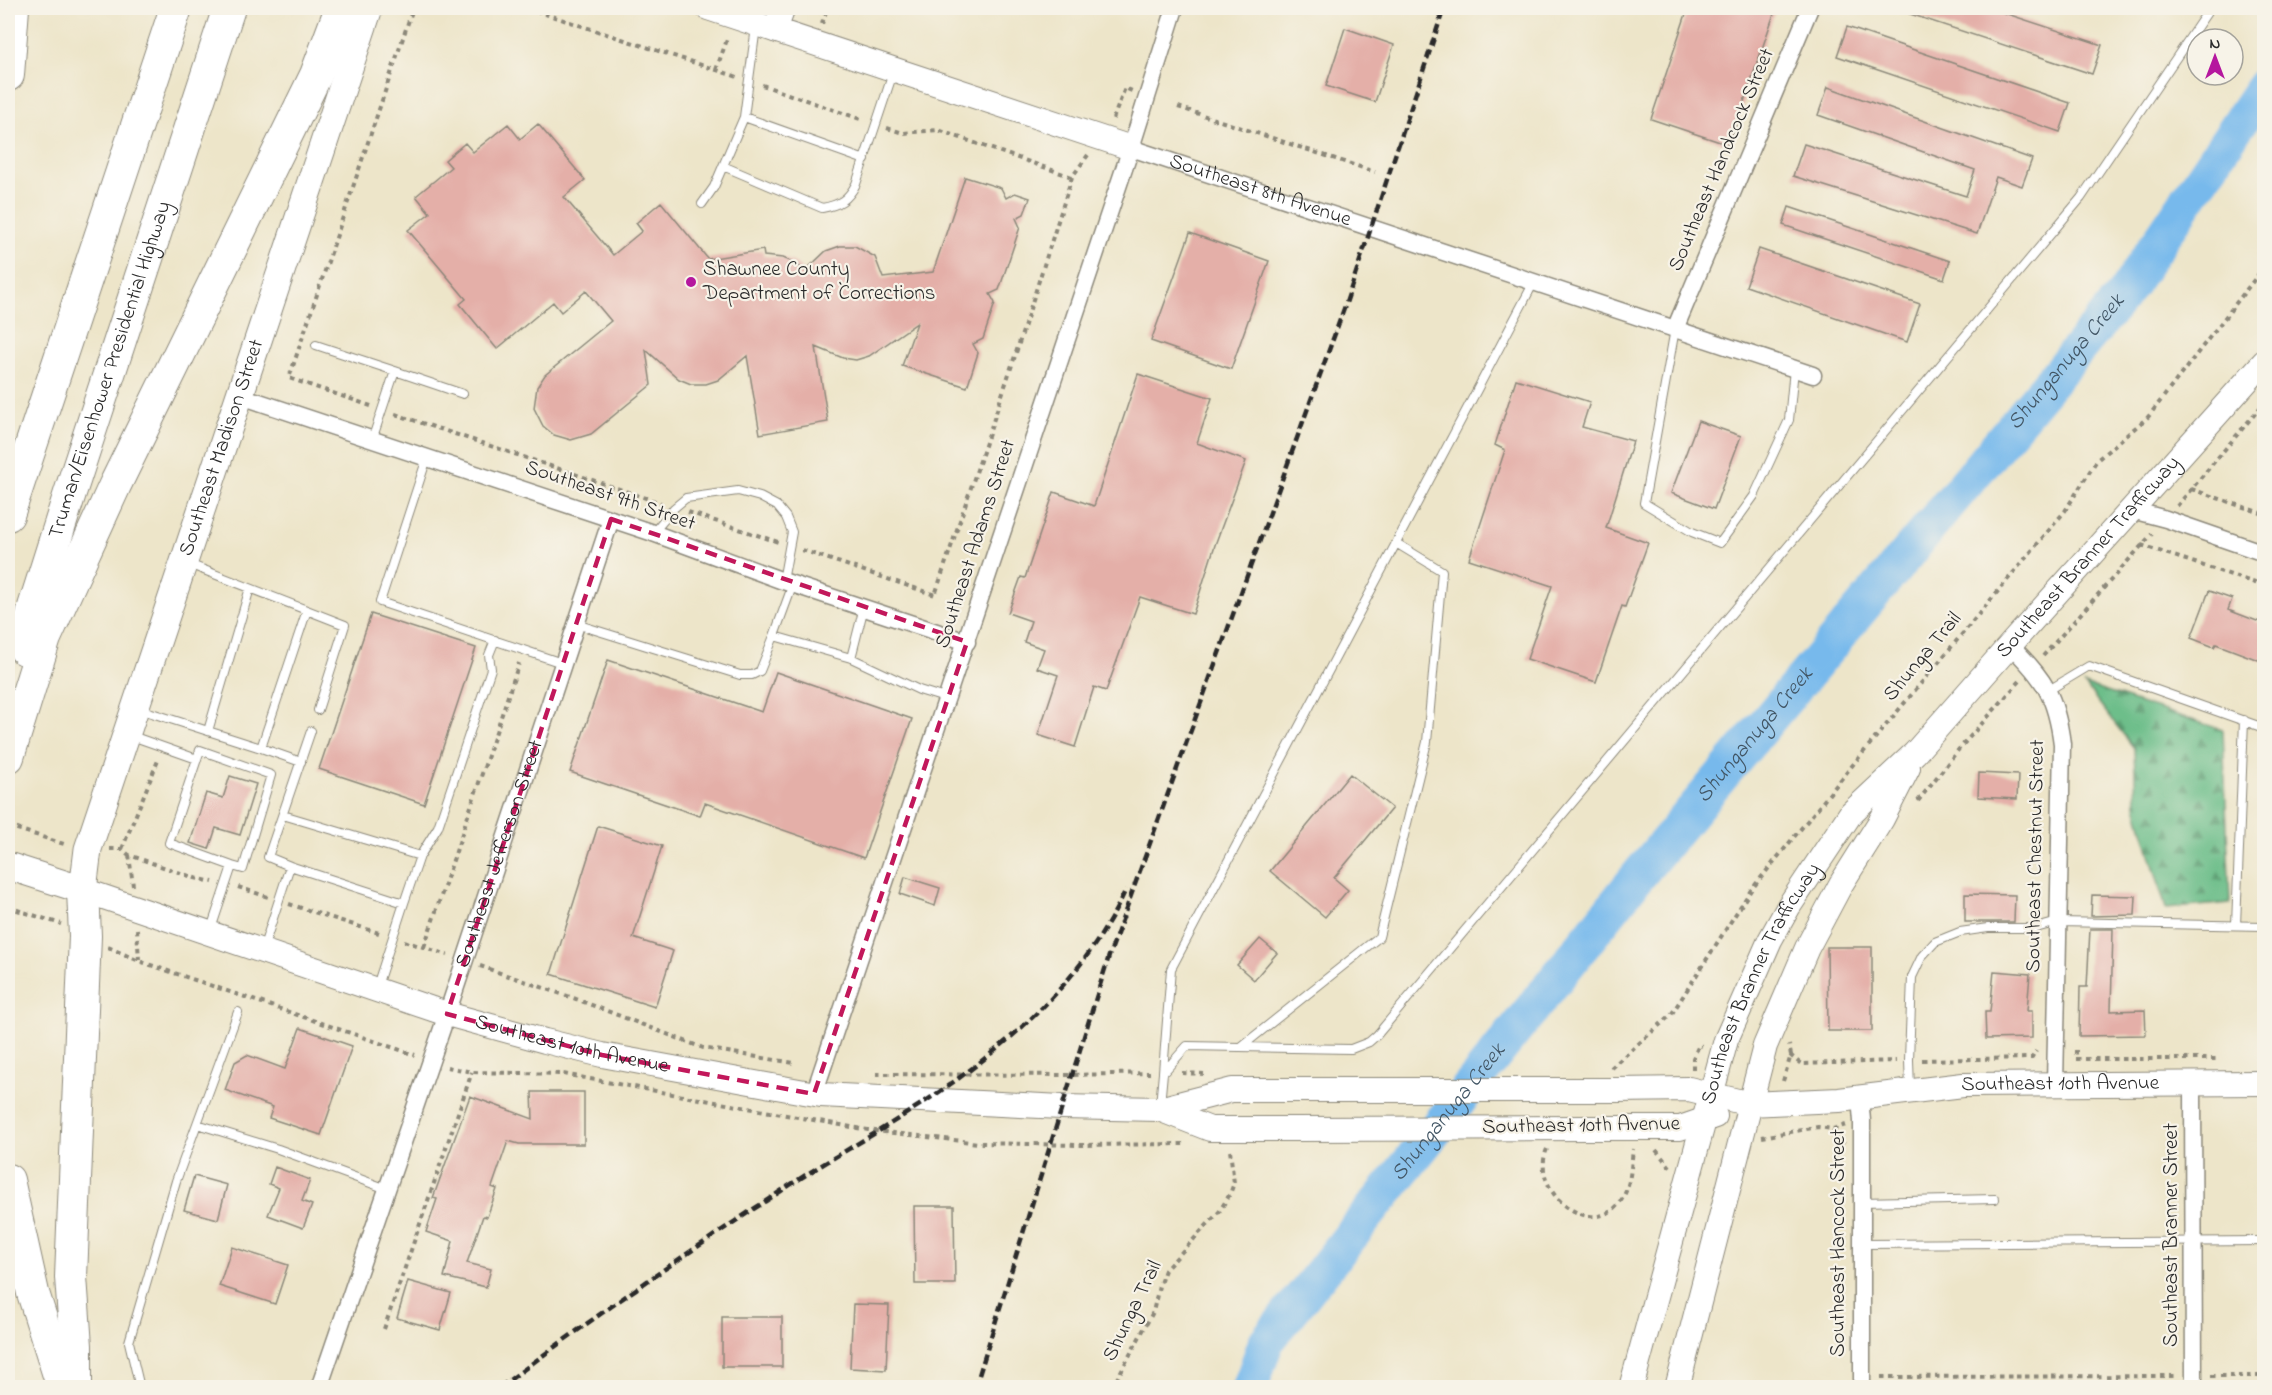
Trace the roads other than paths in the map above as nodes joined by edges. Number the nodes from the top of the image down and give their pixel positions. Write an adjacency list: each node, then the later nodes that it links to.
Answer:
1 (13, 8): 13 (highway)
2 (176, 8): 31 (highway)
3 (229, 8): 57 (highway, Truman/Eisenhower Presidential Highway)
4 (341, 8): 60 (highway)
5 (369, 8): 27 (main road, Southeast Madison Street)
6 (708, 8): 11 (main road, Southeast 8th Avenue)
7 (783, 8): 11 (main road)
8 (1175, 8): 15 (street, Southeast Adams Street)
9 (1810, 8): 20 (street, Southeast Handcock Street)
10 (2210, 8): 78 (lane)
11 (766, 27): 12 (main road, Southeast 8th Avenue); 14 (lane)
12 (894, 70): 15 (main road, Southeast 8th Avenue); 16 (lane)
13 (8, 75)
14 (744, 117): 16 (lane); 17 (lane)
15 (1131, 148): 19 (street, Southeast 8th Avenue); 44 (street, Southeast Adams Street)
16 (865, 160): 17 (lane)
17 (723, 166): 18 (lane)
18 (702, 204)
19 (1534, 282): 20 (street, Southeast 8th Avenue); 34 (lane)
20 (1675, 329): 23 (street, Southeast 8th Avenue); 23 (lane)
21 (316, 345): 24 (lane)
22 (2263, 367): 30 (main road, Southeast Branner Trafficway)
23 (1794, 369): 25 (street, Southeast 8th Avenue)
24 (395, 371): 26 (lane); 28 (lane)
25 (1813, 375)
26 (463, 394)
27 (238, 395): 28 (street, Southeast 9th Street); 36 (main road, Southeast Madison Street)
28 (372, 440): 29 (street, Southeast 9th Street)
29 (427, 458): 32 (street, Southeast 9th Street); 43 (lane)
30 (2132, 510): 35 (street); 45 (main road, Southeast Branner Trafficway)
31 (8, 515)
32 (611, 519): 33 (street, Southeast 9th Street); 41 (street, Southeast Jefferson Street)
33 (652, 533): 37 (street, Southeast 9th Street); 37 (lane)
34 (1396, 543): 78 (lane); 79 (lane)
35 (2265, 553)
36 (183, 561): 38 (lane); 50 (main road, Southeast Madison Street)
37 (788, 582): 39 (street, Southeast 9th Street); 42 (lane)
38 (250, 588): 40 (lane); 54 (lane)
39 (864, 607): 44 (street, Southeast 9th Street); 46 (lane)
40 (307, 610): 51 (lane); 58 (lane)
41 (576, 624): 42 (lane); 47 (street, Southeast Jefferson Street)
42 (774, 636): 46 (lane)
43 (495, 640): 47 (lane); 64 (lane)
44 (967, 642): 49 (street, Southeast Adams Street)
45 (2010, 645): 48 (street, Southeast Chestnut Street); 59 (main road, Southeast Branner Trafficway)
46 (851, 658): 49 (lane)
47 (562, 663): 77 (street, Southeast Jefferson Street)
48 (2049, 690): 52 (lane); 70 (street, Southeast Chestnut Street)
49 (948, 699): 85 (street, Southeast Adams Street)
50 (135, 708): 54 (lane); 56 (main road, Southeast Madison Street)
51 (318, 710)
52 (2244, 720): 53 (lane); 71 (lane)
53 (2265, 728)
54 (207, 731): 58 (lane)
55 (311, 731): 62 (lane)
56 (126, 734): 61 (lane); 68 (main road, Southeast Madison Street)
57 (8, 735)
58 (261, 748): 62 (lane)
59 (1916, 753): 83 (main road, Southeast Branner Trafficway); 86 (main road, Southeast Branner Trafficway)
60 (8, 758)
61 (197, 759): 66 (lane); 66 (lane)
62 (301, 762): 63 (lane)
63 (283, 815): 64 (lane); 67 (lane)
64 (420, 856): 69 (lane)
65 (8, 866): 68 (main road, Southeast 10th Avenue)
66 (232, 866): 73 (lane)
67 (290, 866): 69 (lane); 74 (lane)
68 (74, 887): 73 (main road, Southeast 10th Avenue); 100 (highway)
69 (404, 903): 75 (lane)
70 (2058, 922): 71 (lane); 82 (street, Southeast Chestnut Street); 84 (lane)
71 (2236, 925): 72 (lane)
72 (2265, 926)
73 (209, 933): 74 (main road, Southeast 10th Avenue)
74 (262, 951): 75 (main road, Southeast 10th Avenue)
75 (376, 990): 77 (main road, Southeast 10th Avenue)
76 (238, 1012): 90 (lane)
77 (447, 1014): 85 (main road, Southeast 10th Avenue); 92 (street, Southeast Jefferson Street)
78 (1241, 1047): 79 (lane)
79 (1163, 1072): 87 (lane)
80 (2193, 1083): 81 (main road, Southeast 10th Avenue); 82 (main road, Southeast 10th Avenue); 95 (street, Southeast Branner Street)
81 (2265, 1083)
82 (2055, 1084): 84 (main road, Southeast 10th Avenue)
83 (1700, 1091): 86 (main road, Southeast 10th Avenue); 87 (main road, Southeast 10th Avenue, bridge); 89 (main road, Southeast Branner Trafficway)
84 (1910, 1091): 88 (main road, Southeast 10th Avenue)
85 (814, 1094): 87 (main road, Southeast 10th Avenue)
86 (1750, 1104): 88 (main road, Southeast 10th Avenue); 89 (main road, Southeast 10th Avenue); 104 (main road, Southeast Branner Trafficway)
87 (1159, 1108): 89 (main road, Southeast 10th Avenue, bridge)
88 (1861, 1109): 94 (street, Southeast Hancock Street)
89 (1704, 1119): 103 (main road, Southeast Branner Trafficway)
90 (197, 1124): 92 (lane); 101 (lane)
91 (8, 1180): 99 (highway)
92 (387, 1189): 102 (street, Southeast Jefferson Street)
93 (1995, 1199): 94 (lane)
94 (1862, 1202): 97 (street, Southeast Hancock Street)
95 (2195, 1241): 96 (lane); 97 (lane); 98 (street, Southeast Branner Street)
96 (2265, 1241)
97 (1862, 1244): 105 (street, Southeast Hancock Street)
98 (2194, 1382)
99 (63, 1388)
100 (76, 1388)
101 (140, 1388)
102 (319, 1388)
103 (1631, 1388)
104 (1677, 1388)
105 (1862, 1388)

